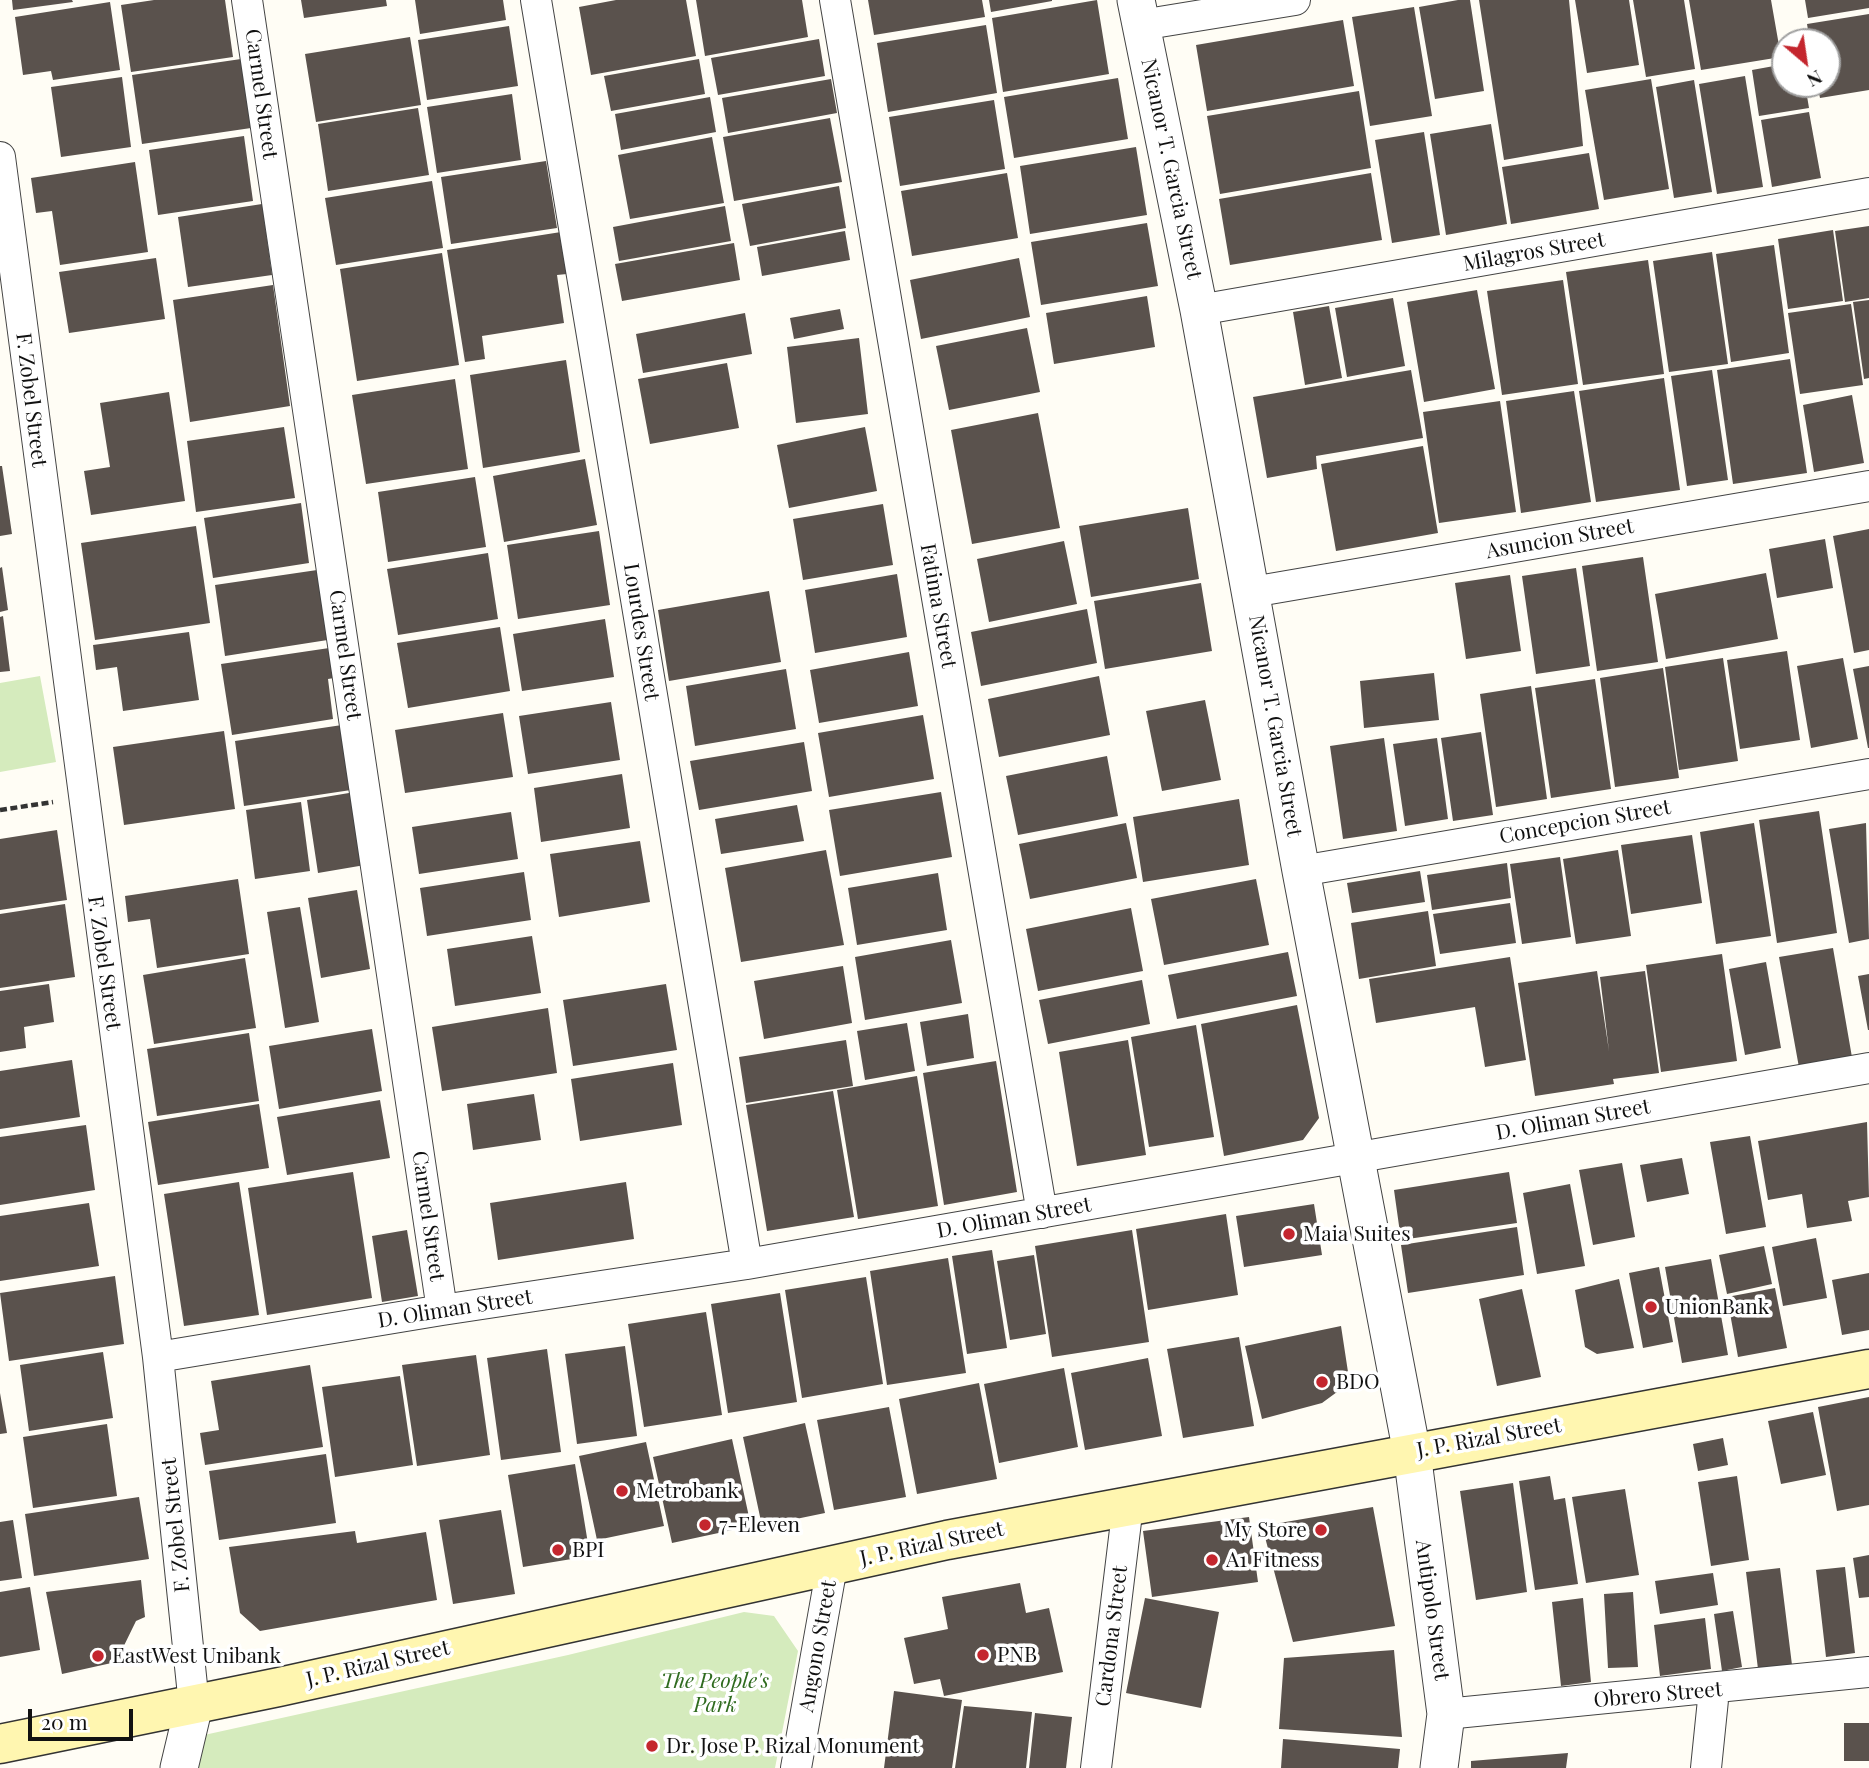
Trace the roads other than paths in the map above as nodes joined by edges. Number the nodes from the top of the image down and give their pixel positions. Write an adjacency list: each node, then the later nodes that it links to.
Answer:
1 (247, 0): 17 (street, Carmel Street)
2 (536, 0): 16 (street, Lourdes Street)
3 (835, 0): 15 (street, Fatima Street)
4 (1296, 0): 5 (street)
5 (1139, 12): 8 (street, Nicanor T. Garcia Street)
6 (0, 157): 18 (street, F. Zobel Street)
7 (1869, 194): 8 (street, Milagros Street)
8 (1199, 310): 10 (street, Nicanor T. Garcia Street)
9 (1869, 486): 10 (street, Asuncion Street)
10 (1252, 592): 12 (street, Nicanor T. Garcia Street)
11 (1869, 774): 12 (street, Concepcion Street)
12 (1301, 871): 14 (street, Nicanor T. Garcia Street)
13 (1869, 1068): 14 (street, D. Oliman Street)
14 (1356, 1158): 15 (street, D. Oliman Street); 20 (street, Nicanor T. Garcia Street)
15 (1042, 1213): 16 (street, D. Oliman Street)
16 (747, 1264): 17 (street, D. Oliman Street)
17 (443, 1310): 18 (street, D. Oliman Street)
18 (158, 1357): 25 (street, F. Zobel Street)
19 (1869, 1368): 20 (main road, J. P. Rizal Street)
20 (1412, 1453): 21 (main road, J. P. Rizal Street); 26 (street, Antipolo Street)
21 (1128, 1505): 22 (main road, J. P. Rizal Street); 30 (street, Cardona Street)
22 (832, 1566): 25 (main road, J. P. Rizal Street); 29 (street, Angono Street)
23 (1869, 1672): 24 (street, Obrero Street)
24 (1714, 1690): 26 (street, Obrero Street); 32 (street)
25 (194, 1704): 27 (main road, J. P. Rizal Street); 28 (street, F. Zobel Street)
26 (1446, 1714): 31 (street, Antipolo Street)
27 (0, 1744)
28 (179, 1768)
29 (796, 1768)
30 (1096, 1768)
31 (1439, 1768)
32 (1706, 1768)

